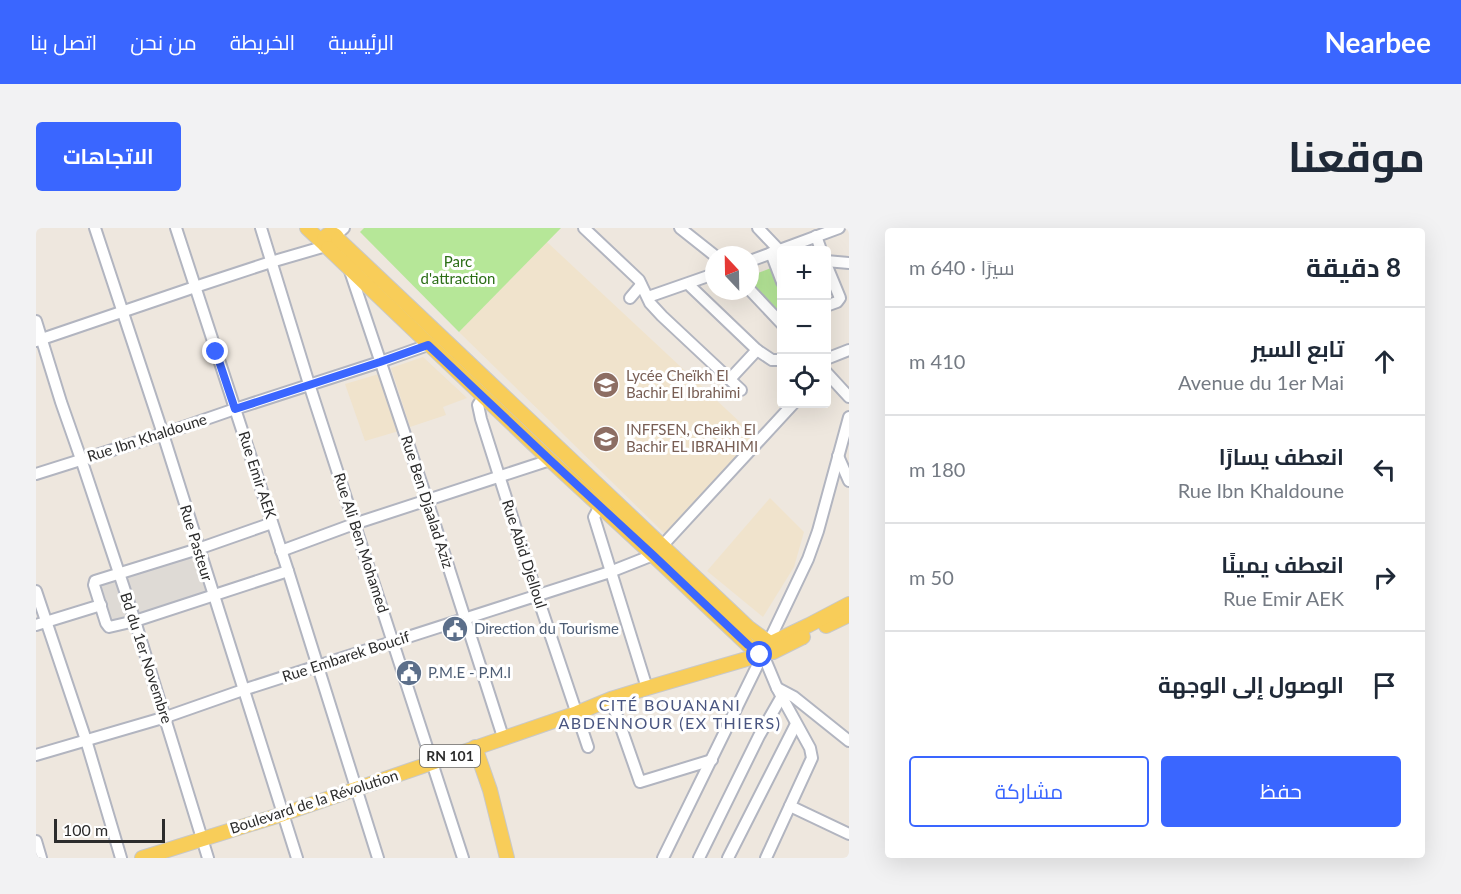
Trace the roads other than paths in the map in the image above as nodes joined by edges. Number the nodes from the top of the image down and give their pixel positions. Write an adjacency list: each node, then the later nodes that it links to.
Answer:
1 (95, 228): 28 (street, Rue Pasteur)
2 (176, 228): 23 (street, Rue Emir AEK)
3 (261, 228): 15 (street)
4 (307, 228): 10 (main road)
5 (584, 228): 22 (street)
6 (680, 228): 11 (street)
7 (758, 228): 12 (street)
8 (839, 228): 9 (street)
9 (811, 234): 12 (street)
10 (332, 237): 15 (street); 18 (main road); 42 (main road)
11 (705, 248)
12 (775, 251): 13 (street); 14 (street)
13 (759, 257)
14 (777, 260)
15 (271, 262): 23 (street); 40 (street, Rue Ali Ben Mohamed)
16 (831, 263): 17 (street)
17 (849, 264)
18 (349, 267): 32 (main road); 37 (street, Rue Ben Djaalad Aziz)
19 (831, 276): 27 (street)
20 (705, 277): 21 (street)
21 (688, 284): 24 (street); 33 (street)
22 (641, 285): 24 (street); 25 (street)
23 (195, 287): 28 (street); 45 (street, Rue Emir AEK)
24 (648, 297): 39 (street)
25 (630, 298)
26 (759, 300): 29 (street)
27 (844, 300)
28 (122, 311): 31 (street); 47 (street, Rue Pasteur)
29 (777, 319)
30 (36, 321): 31 (street, Bd du 1er Novembre)
31 (39, 341): 49 (street, Bd du 1er Novembre)
32 (428, 345): 37 (street, Rue Ibn Khaldoune); 42 (main road)
33 (757, 350): 36 (street); 39 (street)
34 (849, 350): 35 (street)
35 (831, 356)
36 (777, 360)
37 (380, 362): 40 (street, Rue Ibn Khaldoune); 54 (street, Rue Ben Djaalad Aziz)
38 (831, 377): 43 (street)
39 (730, 379): 41 (street)
40 (309, 384): 45 (street, Rue Ibn Khaldoune); 57 (street, Rue Ali Ben Mohamed)
41 (741, 390)
42 (489, 391): 50 (main road); 52 (street, Rue Abid Djelloul); 55 (main road)
43 (849, 397)
44 (790, 408): 60 (street, Rue Embarek Boucif)
45 (235, 409): 47 (street, Rue Ibn Khaldoune); 56 (street, Rue Emir AEK)
46 (849, 417): 48 (street)
47 (163, 434): 49 (street, Rue Ibn Khaldoune); 58 (street, Rue Pasteur)
48 (838, 456): 53 (street); 74 (street)
49 (81, 459): 51 (street, Rue Ibn Khaldoune); 63 (street, Bd du 1er Novembre)
50 (550, 460): 52 (street); 55 (main road)
51 (36, 474)
52 (499, 477): 54 (street); 65 (street, Rue Abid Djelloul)
53 (849, 481)
54 (427, 500): 57 (street); 70 (street, Rue Ben Djaalad Aziz)
55 (605, 501): 60 (main road); 62 (street)
56 (272, 524): 58 (street); 59 (street, Rue Emir AEK)
57 (354, 524): 59 (street); 73 (street, Rue Ali Ben Mohamed)
58 (198, 549): 63 (street); 66 (street, Rue Pasteur)
59 (281, 550): 61 (street, Rue Emir AEK)
60 (658, 550): 62 (street, Rue Embarek Boucif); 74 (main road)
61 (288, 572): 66 (street); 75 (street, Rue Emir AEK)
62 (610, 572): 65 (street, Rue Embarek Boucif); 76 (street)
63 (119, 573): 68 (street); 71 (street, Bd du 1er Novembre)
64 (36, 591): 72 (street)
65 (537, 595): 70 (street, Rue Embarek Boucif); 80 (street, Rue Abid Djelloul)
66 (213, 596): 71 (street); 77 (street, Rue Pasteur)
67 (849, 604): 74 (main road, RN 101)
68 (101, 605): 71 (street); 72 (street)
69 (849, 615): 74 (main road, RN 101)
70 (465, 618): 73 (street, Rue Embarek Boucif); 83 (street, Rue Ben Djaalad Aziz)
71 (135, 621): 81 (street, Bd du 1er Novembre)
72 (41, 624): 84 (street)
73 (393, 642): 75 (street, Rue Embarek Boucif); 90 (street, Rue Ali Ben Mohamed)
74 (767, 649): 76 (main road, Boulevard de la Révolution / RN 101); 78 (street); 89 (street)
75 (318, 667): 77 (street, Rue Embarek Boucif); 91 (street, Rue Emir AEK)
76 (647, 688): 79 (main road, Boulevard de la Révolution / RN 101)
77 (243, 690): 81 (street, Rue Embarek Boucif); 93 (street, Rue Pasteur)
78 (779, 692): 82 (street); 85 (street); 106 (street)
79 (611, 699): 80 (main road, Boulevard de la Révolution / RN 101); 89 (street)
80 (577, 713): 83 (main road, Boulevard de la Révolution / RN 101); 87 (street, Rue Abid Djelloul)
81 (166, 717): 84 (street, Rue Embarek Boucif); 96 (street, Bd du 1er Novembre)
82 (796, 724): 92 (street); 107 (street)
83 (503, 737): 86 (main road, Boulevard de la Révolution / RN 101)
84 (86, 740): 88 (street, Rue Embarek Boucif); 98 (street)
85 (849, 741)
86 (475, 747): 90 (main road, Boulevard de la Révolution / RN 101); 104 (main road)
87 (588, 747)
88 (36, 755)
89 (712, 760): 105 (street)
90 (432, 762): 91 (main road, Boulevard de la Révolution / RN 101); 103 (street, Rue Ali Ben Mohamed)
91 (356, 789): 93 (main road, Boulevard de la Révolution / RN 101); 102 (street, Rue Emir AEK)
92 (790, 806): 94 (street); 108 (street)
93 (283, 814): 96 (main road, Boulevard de la Révolution / RN 101); 101 (street, Rue Pasteur)
94 (849, 834)
95 (36, 841): 97 (street)
96 (202, 842): 99 (main road, Boulevard de la Révolution / RN 101); 100 (street, Bd du 1er Novembre)
97 (41, 858)
98 (122, 858)
99 (142, 858)
100 (208, 858)
101 (297, 858)
102 (378, 858)
103 (463, 858)
104 (507, 858)
105 (663, 858)
106 (699, 858)
107 (728, 858)
108 (766, 858)

